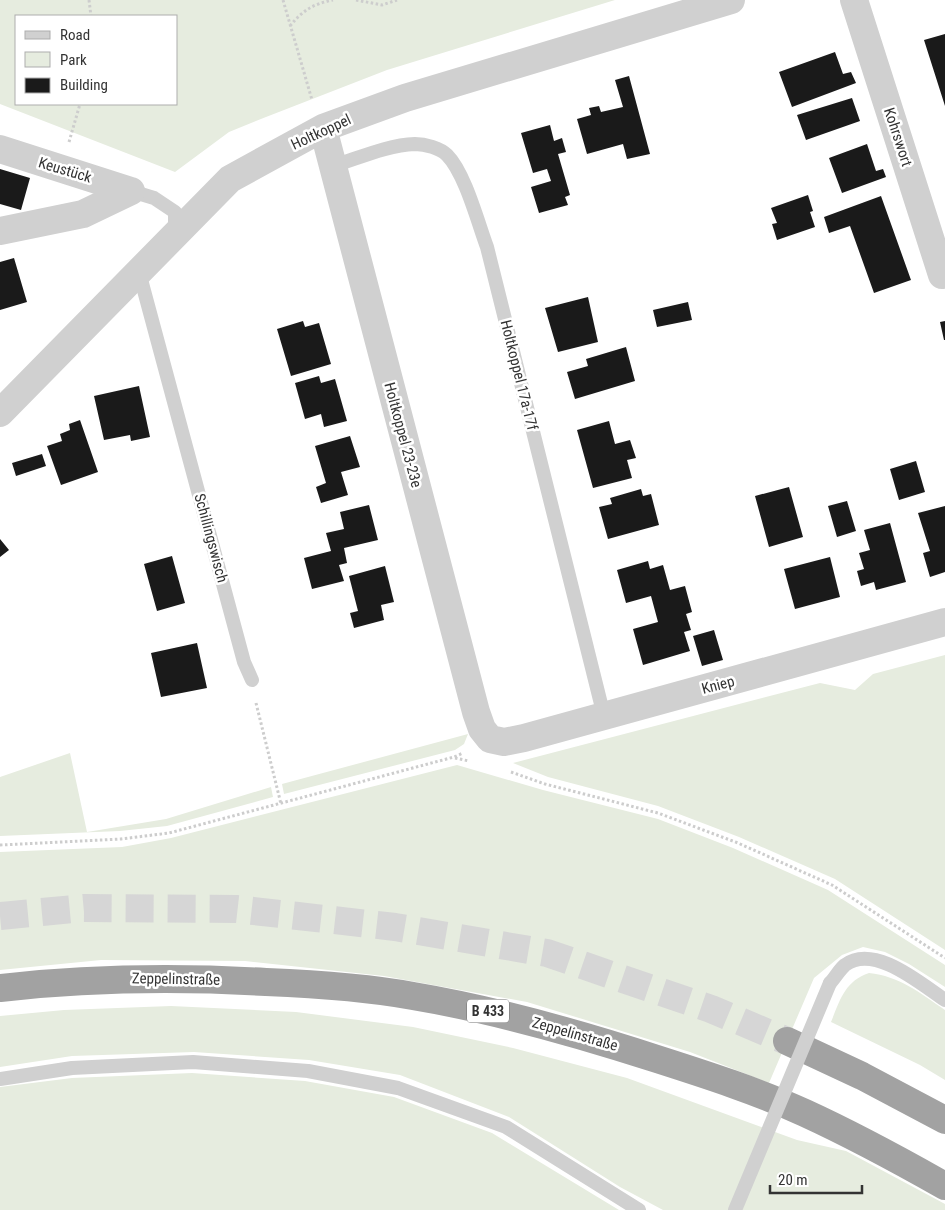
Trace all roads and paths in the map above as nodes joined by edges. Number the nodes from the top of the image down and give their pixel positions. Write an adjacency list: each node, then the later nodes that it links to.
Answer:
1 (88, 0): 8 (path)
2 (283, 0): 9 (path)
3 (333, 0): 9 (path)
4 (356, 0): 5 (path)
5 (397, 0)
6 (730, 0): 11 (street, Holtkoppel)
7 (854, 0): 19 (street, Kohrswort)
8 (91, 15)
9 (290, 26): 11 (path)
10 (80, 105): 14 (path)
11 (323, 128): 13 (street, Holtkoppel 23-23e); 17 (street, Holtkoppel)
12 (0, 149): 14 (street, Keustück)
13 (333, 166): 23 (lane, Holtkoppel 17a-17f); 24 (street, Holtkoppel 23-23e)
14 (61, 169): 15 (street, Keustück)
15 (131, 191): 16 (street); 17 (lane)
16 (0, 231)
17 (175, 234): 18 (street, Holtkoppel)
18 (139, 272): 20 (street, Holtkoppel); 22 (lane, Schillingswisch)
19 (942, 275)
20 (0, 413)
21 (945, 622): 23 (street, Kniep)
22 (252, 680): 25 (path)
23 (604, 716): 24 (street, Kniep)
24 (490, 739): 25 (path); 27 (path)
25 (280, 804): 26 (path)
26 (0, 846)
27 (945, 958)
28 (0, 988): 33 (highway, Zeppelinstraße / B 433)
29 (945, 1000): 35 (lane, bridge)
30 (787, 1041): 32 (highway)
31 (0, 1079): 34 (lane)
32 (945, 1120)
33 (945, 1186)
34 (639, 1210)
35 (735, 1210)

